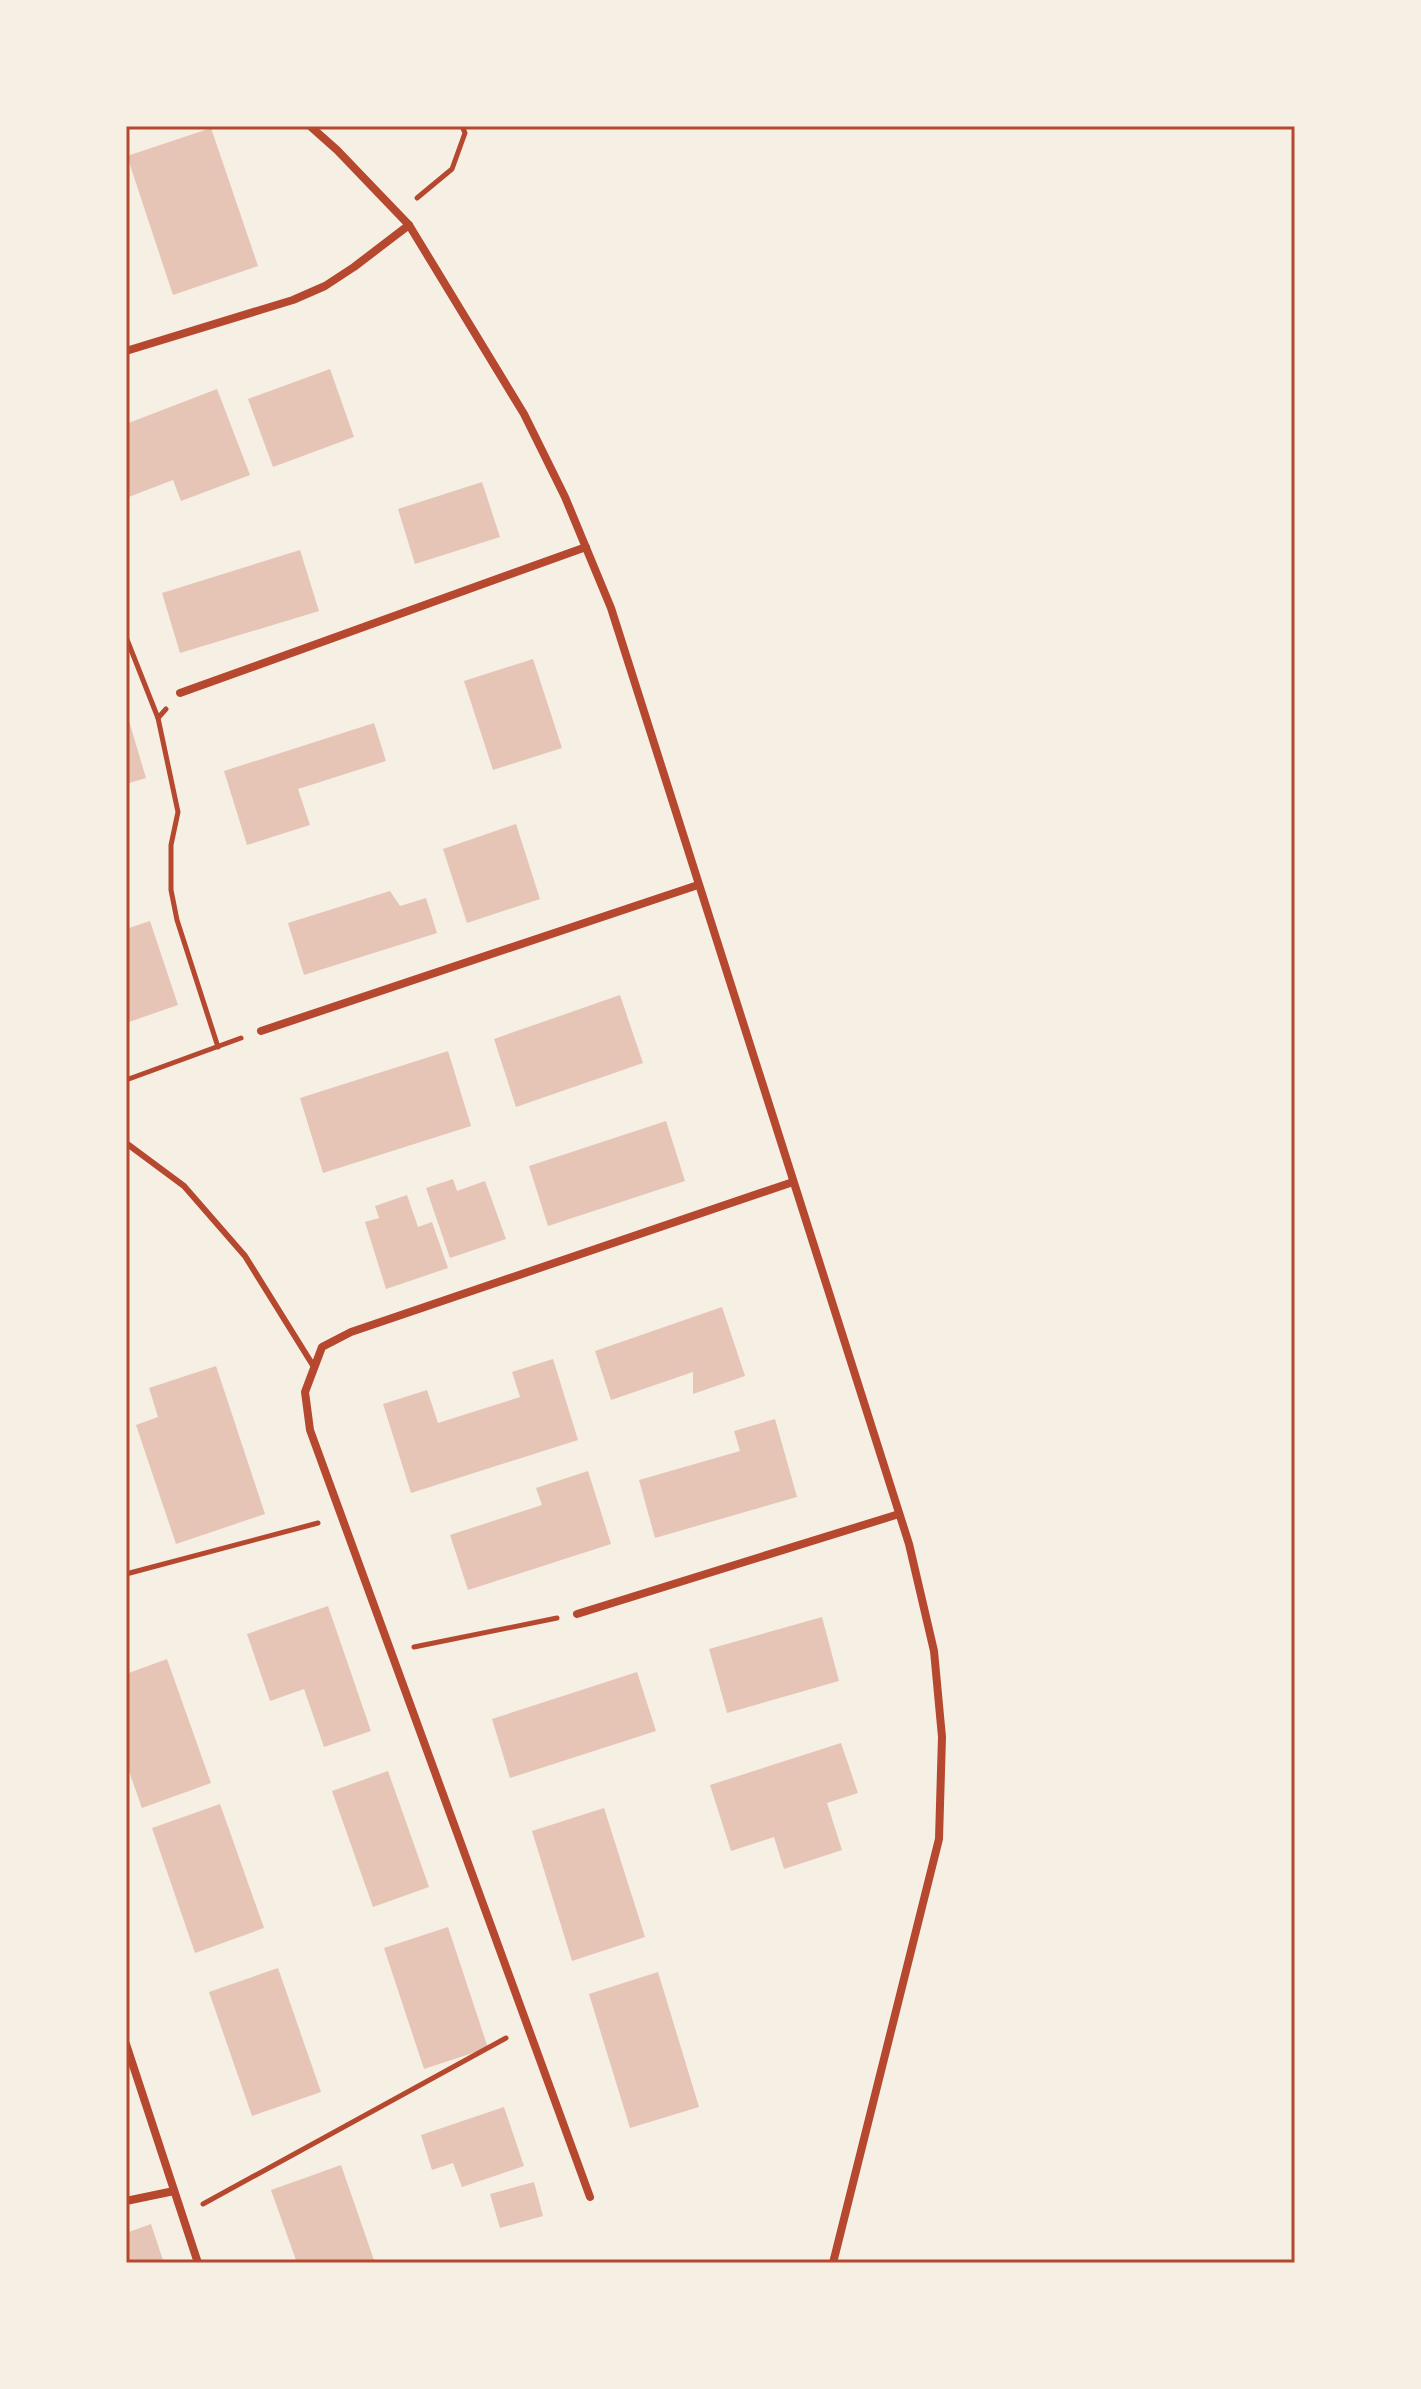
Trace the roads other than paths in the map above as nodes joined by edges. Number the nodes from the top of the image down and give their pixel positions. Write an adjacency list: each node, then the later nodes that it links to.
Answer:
1 (310, 126): 2 (street)
2 (409, 225): 3 (street); 4 (street)
3 (126, 351)
4 (586, 547): 5 (street); 6 (street)
5 (180, 693)
6 (698, 885): 7 (street); 9 (street)
7 (261, 1031)
8 (126, 1143): 10 (lane)
9 (793, 1182): 10 (street); 11 (street)
10 (314, 1367): 15 (street)
11 (899, 1514): 12 (street); 18 (street)
12 (577, 1614)
13 (126, 2044): 14 (street)
14 (174, 2191): 16 (street); 17 (street)
15 (590, 2197)
16 (126, 2201)
17 (198, 2263)
18 (833, 2263)

